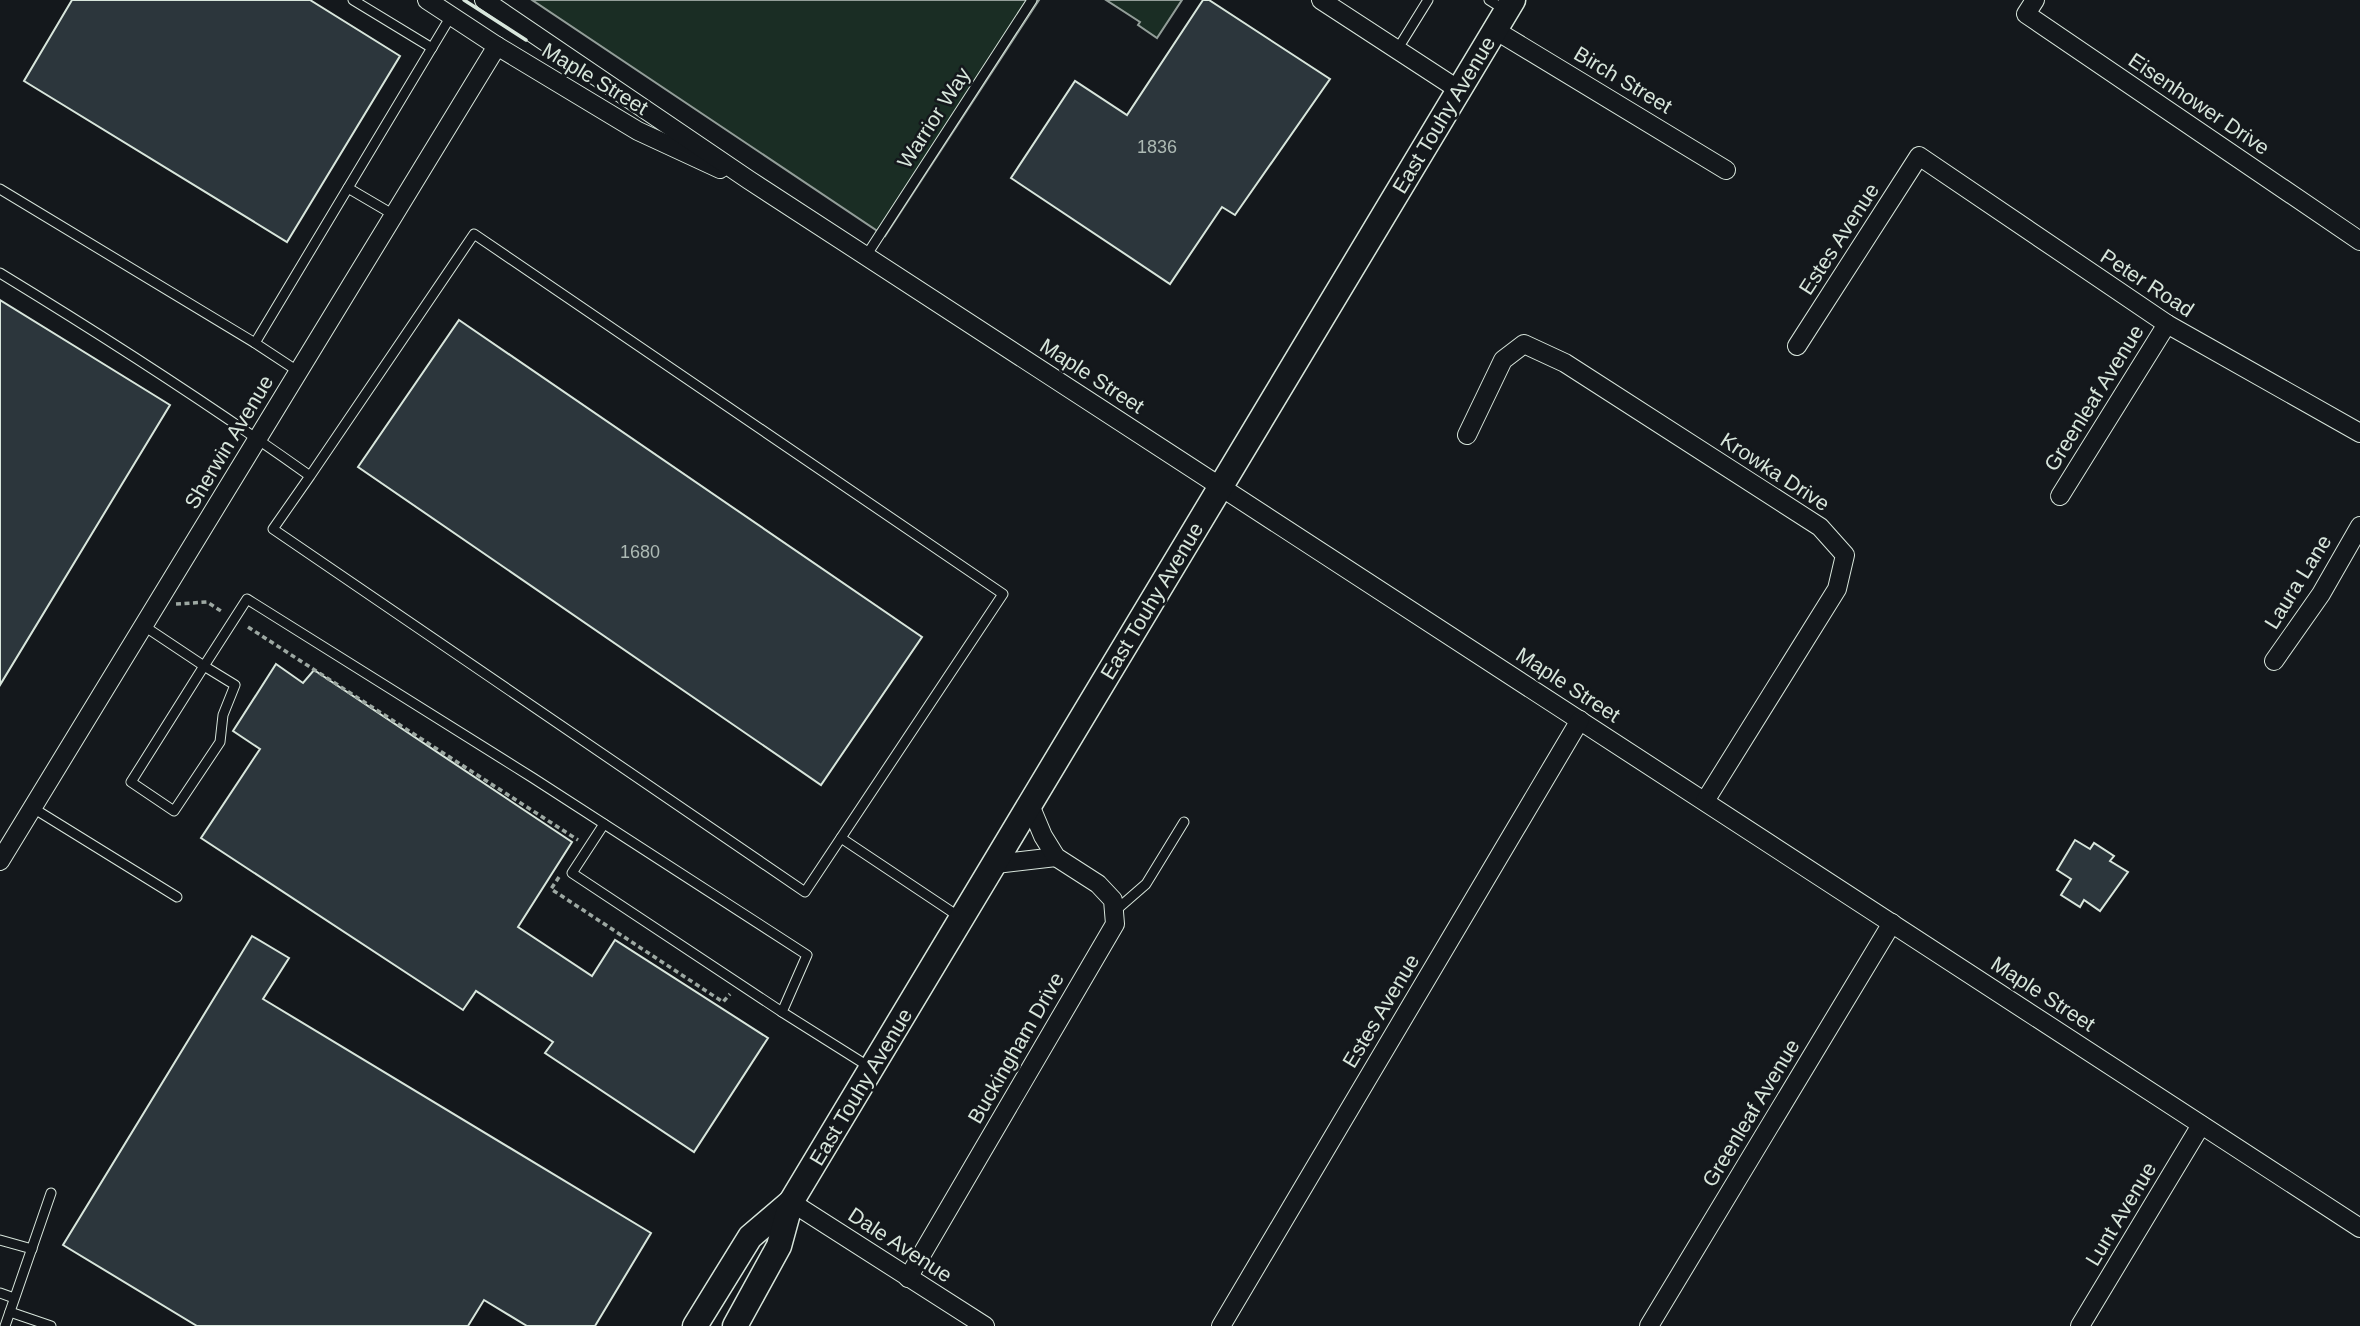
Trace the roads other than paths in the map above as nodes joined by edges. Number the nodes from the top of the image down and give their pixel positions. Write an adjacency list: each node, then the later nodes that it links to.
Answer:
1 (353, 0): 11 (lane)
2 (426, 0): 9 (street, Maple Street)
3 (484, 0): 16 (street, Maple Street)
4 (1032, 0): 21 (lane, Warrior Way)
5 (1428, 0): 12 (lane)
6 (2035, 0): 20 (street, Eisenhower Drive)
7 (1328, 2): 12 (street)
8 (1501, 10): 13 (main road, East Touhy Avenue); 15 (street, Birch Street)
9 (451, 16): 10 (street, Maple Street); 11 (lane)
10 (497, 46): 16 (street, Maple Street); 19 (street, Sherwin Avenue)
11 (432, 48): 18 (lane)
12 (1397, 50): 13 (street)
13 (1459, 90): 31 (main road, East Touhy Avenue)
14 (1919, 156): 23 (street, Peter Road); 25 (street, Estes Avenue)
15 (1726, 170)
16 (749, 180): 21 (street, Maple Street)
17 (0, 188): 24 (lane)
18 (348, 188): 19 (lane); 24 (lane)
19 (394, 215): 26 (street, Sherwin Avenue)
20 (2360, 240)
21 (866, 256): 31 (street, Maple Street)
22 (0, 273): 29 (lane)
23 (2167, 324): 27 (street, Peter Road); 32 (street, Greenleaf Avenue)
24 (255, 343): 26 (lane)
25 (1797, 346)
26 (299, 372): 29 (street, Sherwin Avenue)
27 (2360, 433)
28 (1467, 435): 38 (street, Krowka Drive)
29 (258, 439): 30 (lane); 34 (street, Sherwin Avenue)
30 (310, 476): 43 (lane); 43 (lane)
31 (1220, 486): 37 (street, Maple Street); 39 (main road, East Touhy Avenue)
32 (2060, 496)
33 (2360, 526): 35 (street, Laura Lane)
34 (144, 626): 36 (lane); 40 (street, Sherwin Avenue)
35 (2274, 661)
36 (204, 666): 36 (lane); 42 (lane)
37 (1580, 720): 38 (street, Maple Street); 68 (street, Estes Avenue)
38 (1705, 802): 50 (street, Maple Street)
39 (1030, 805): 44 (street); 46 (main road, East Touhy Avenue)
40 (33, 808): 45 (street, Sherwin Avenue); 47 (lane)
41 (1184, 822): 48 (lane)
42 (604, 824): 51 (lane); 51 (lane)
43 (841, 838): 49 (lane)
44 (1056, 857): 46 (street); 48 (street)
45 (0, 861)
46 (996, 864): 49 (main road, East Touhy Avenue)
47 (177, 897)
48 (1114, 912): 59 (street, Buckingham Drive)
49 (963, 919): 52 (main road, East Touhy Avenue)
50 (1892, 923): 53 (street, Maple Street); 69 (street, Greenleaf Avenue)
51 (782, 1012): 52 (lane)
52 (872, 1069): 55 (main road, East Touhy Avenue)
53 (2201, 1125): 56 (street, Maple Street); 70 (street, Lunt Avenue)
54 (51, 1193): 58 (lane)
55 (791, 1202): 59 (street, Dale Avenue); 65 (main road, East Touhy Avenue); 66 (main road, East Touhy Avenue)
56 (2360, 1228)
57 (0, 1240): 58 (lane)
58 (32, 1249): 61 (lane)
59 (908, 1278): 67 (street, Dale Avenue)
60 (0, 1293): 61 (lane)
61 (14, 1298): 62 (lane)
62 (10, 1312): 63 (lane); 64 (lane)
63 (5, 1326)
64 (51, 1326)
65 (695, 1326)
66 (735, 1326)
67 (985, 1326)
68 (1221, 1326)
69 (1649, 1326)
70 (2080, 1326)

